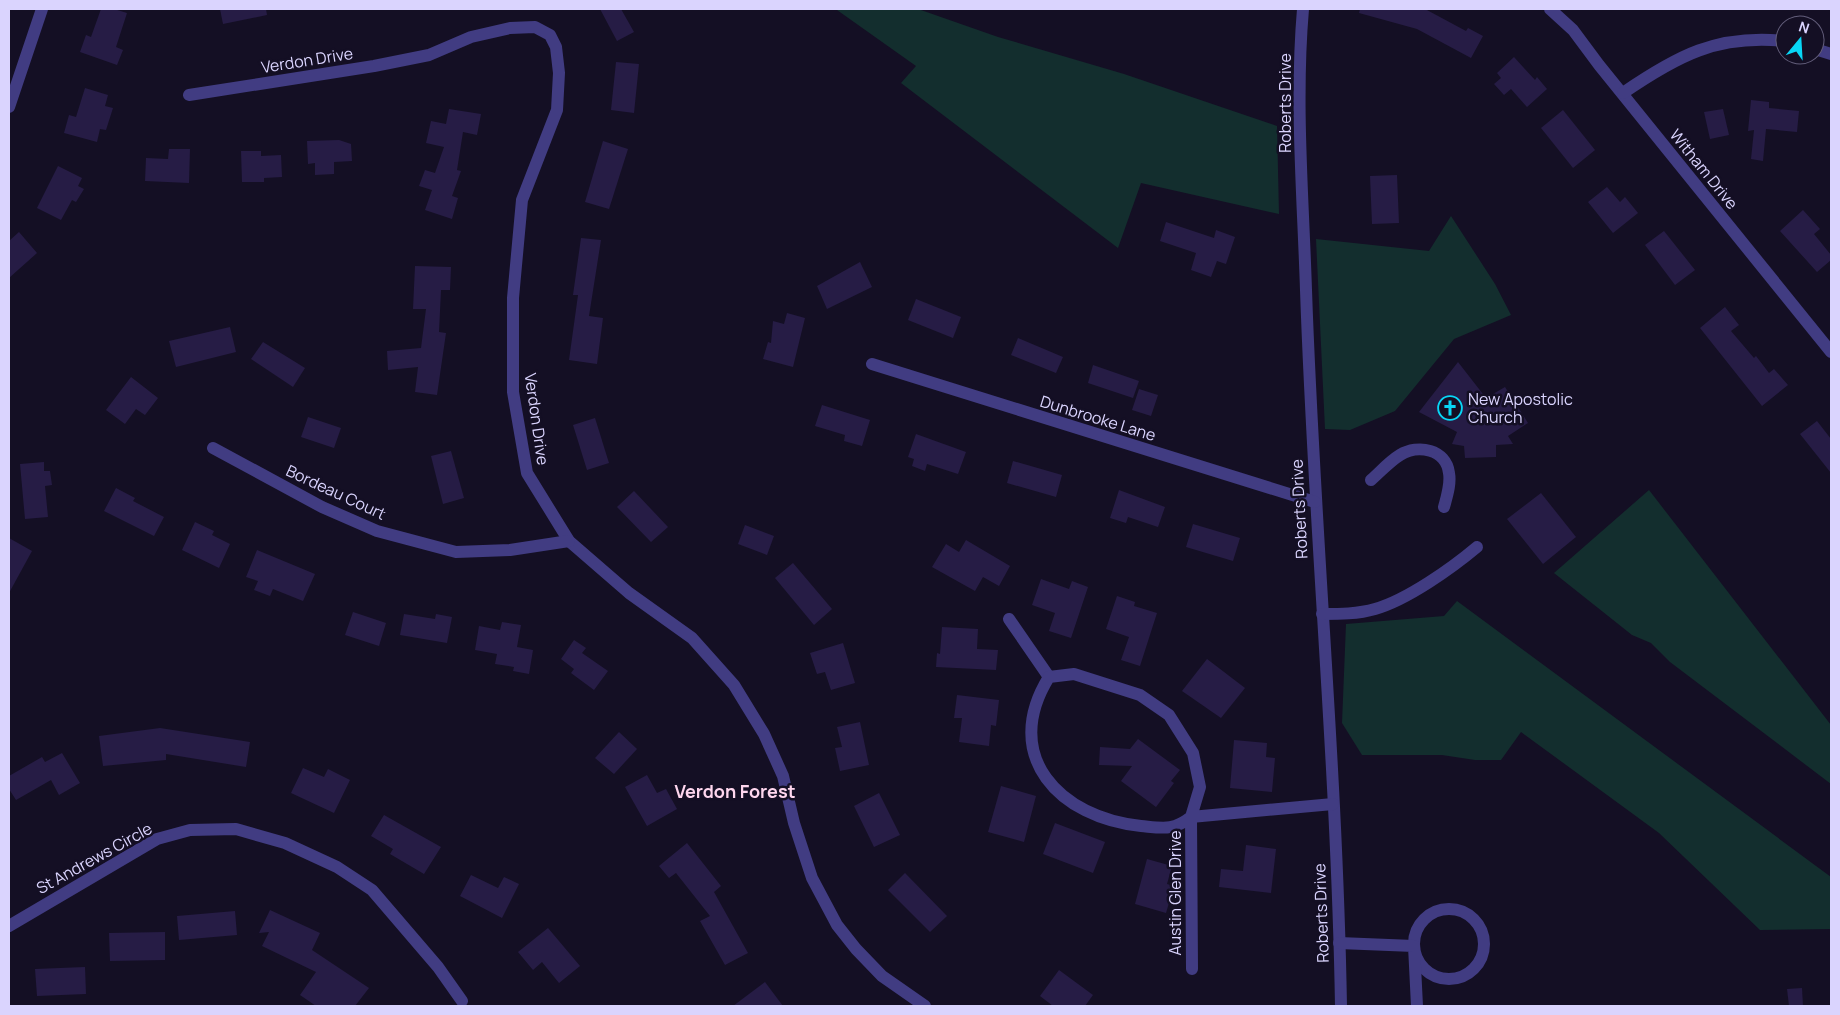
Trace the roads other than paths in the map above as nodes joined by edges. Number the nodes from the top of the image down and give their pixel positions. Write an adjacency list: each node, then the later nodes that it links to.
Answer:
1 (42, 9): 7 (street)
2 (1303, 9): 12 (street, Roberts Drive)
3 (1550, 9): 5 (street, Witham Drive)
4 (1775, 40): 5 (street)
5 (1623, 93): 8 (street, Witham Drive)
6 (189, 94): 14 (street, Verdon Drive)
7 (9, 107)
8 (1831, 352)
9 (872, 364): 12 (street, Dunbrooke Lane)
10 (214, 448): 14 (street, Bordeau Court)
11 (1371, 480): 13 (street)
12 (1315, 502): 16 (street, Roberts Drive)
13 (1444, 507)
14 (569, 541): 26 (street, Verdon Drive)
15 (1477, 547): 16 (street)
16 (1322, 614): 19 (street, Roberts Drive)
17 (1009, 619): 18 (street)
18 (1049, 677): 20 (street, Austin Glen Drive); 20 (street, Austin Glen Drive)
19 (1333, 804): 20 (street, Austin Glen Drive); 22 (street, Roberts Drive)
20 (1191, 817): 24 (street, Austin Glen Drive)
21 (9, 926): 25 (street, St Andrews Circle)
22 (1339, 943): 23 (street); 27 (street, Roberts Drive)
23 (1414, 946): 23 (street); 28 (street)
24 (1192, 969)
25 (462, 1001)
26 (925, 1006)
27 (1341, 1006)
28 (1417, 1006)

